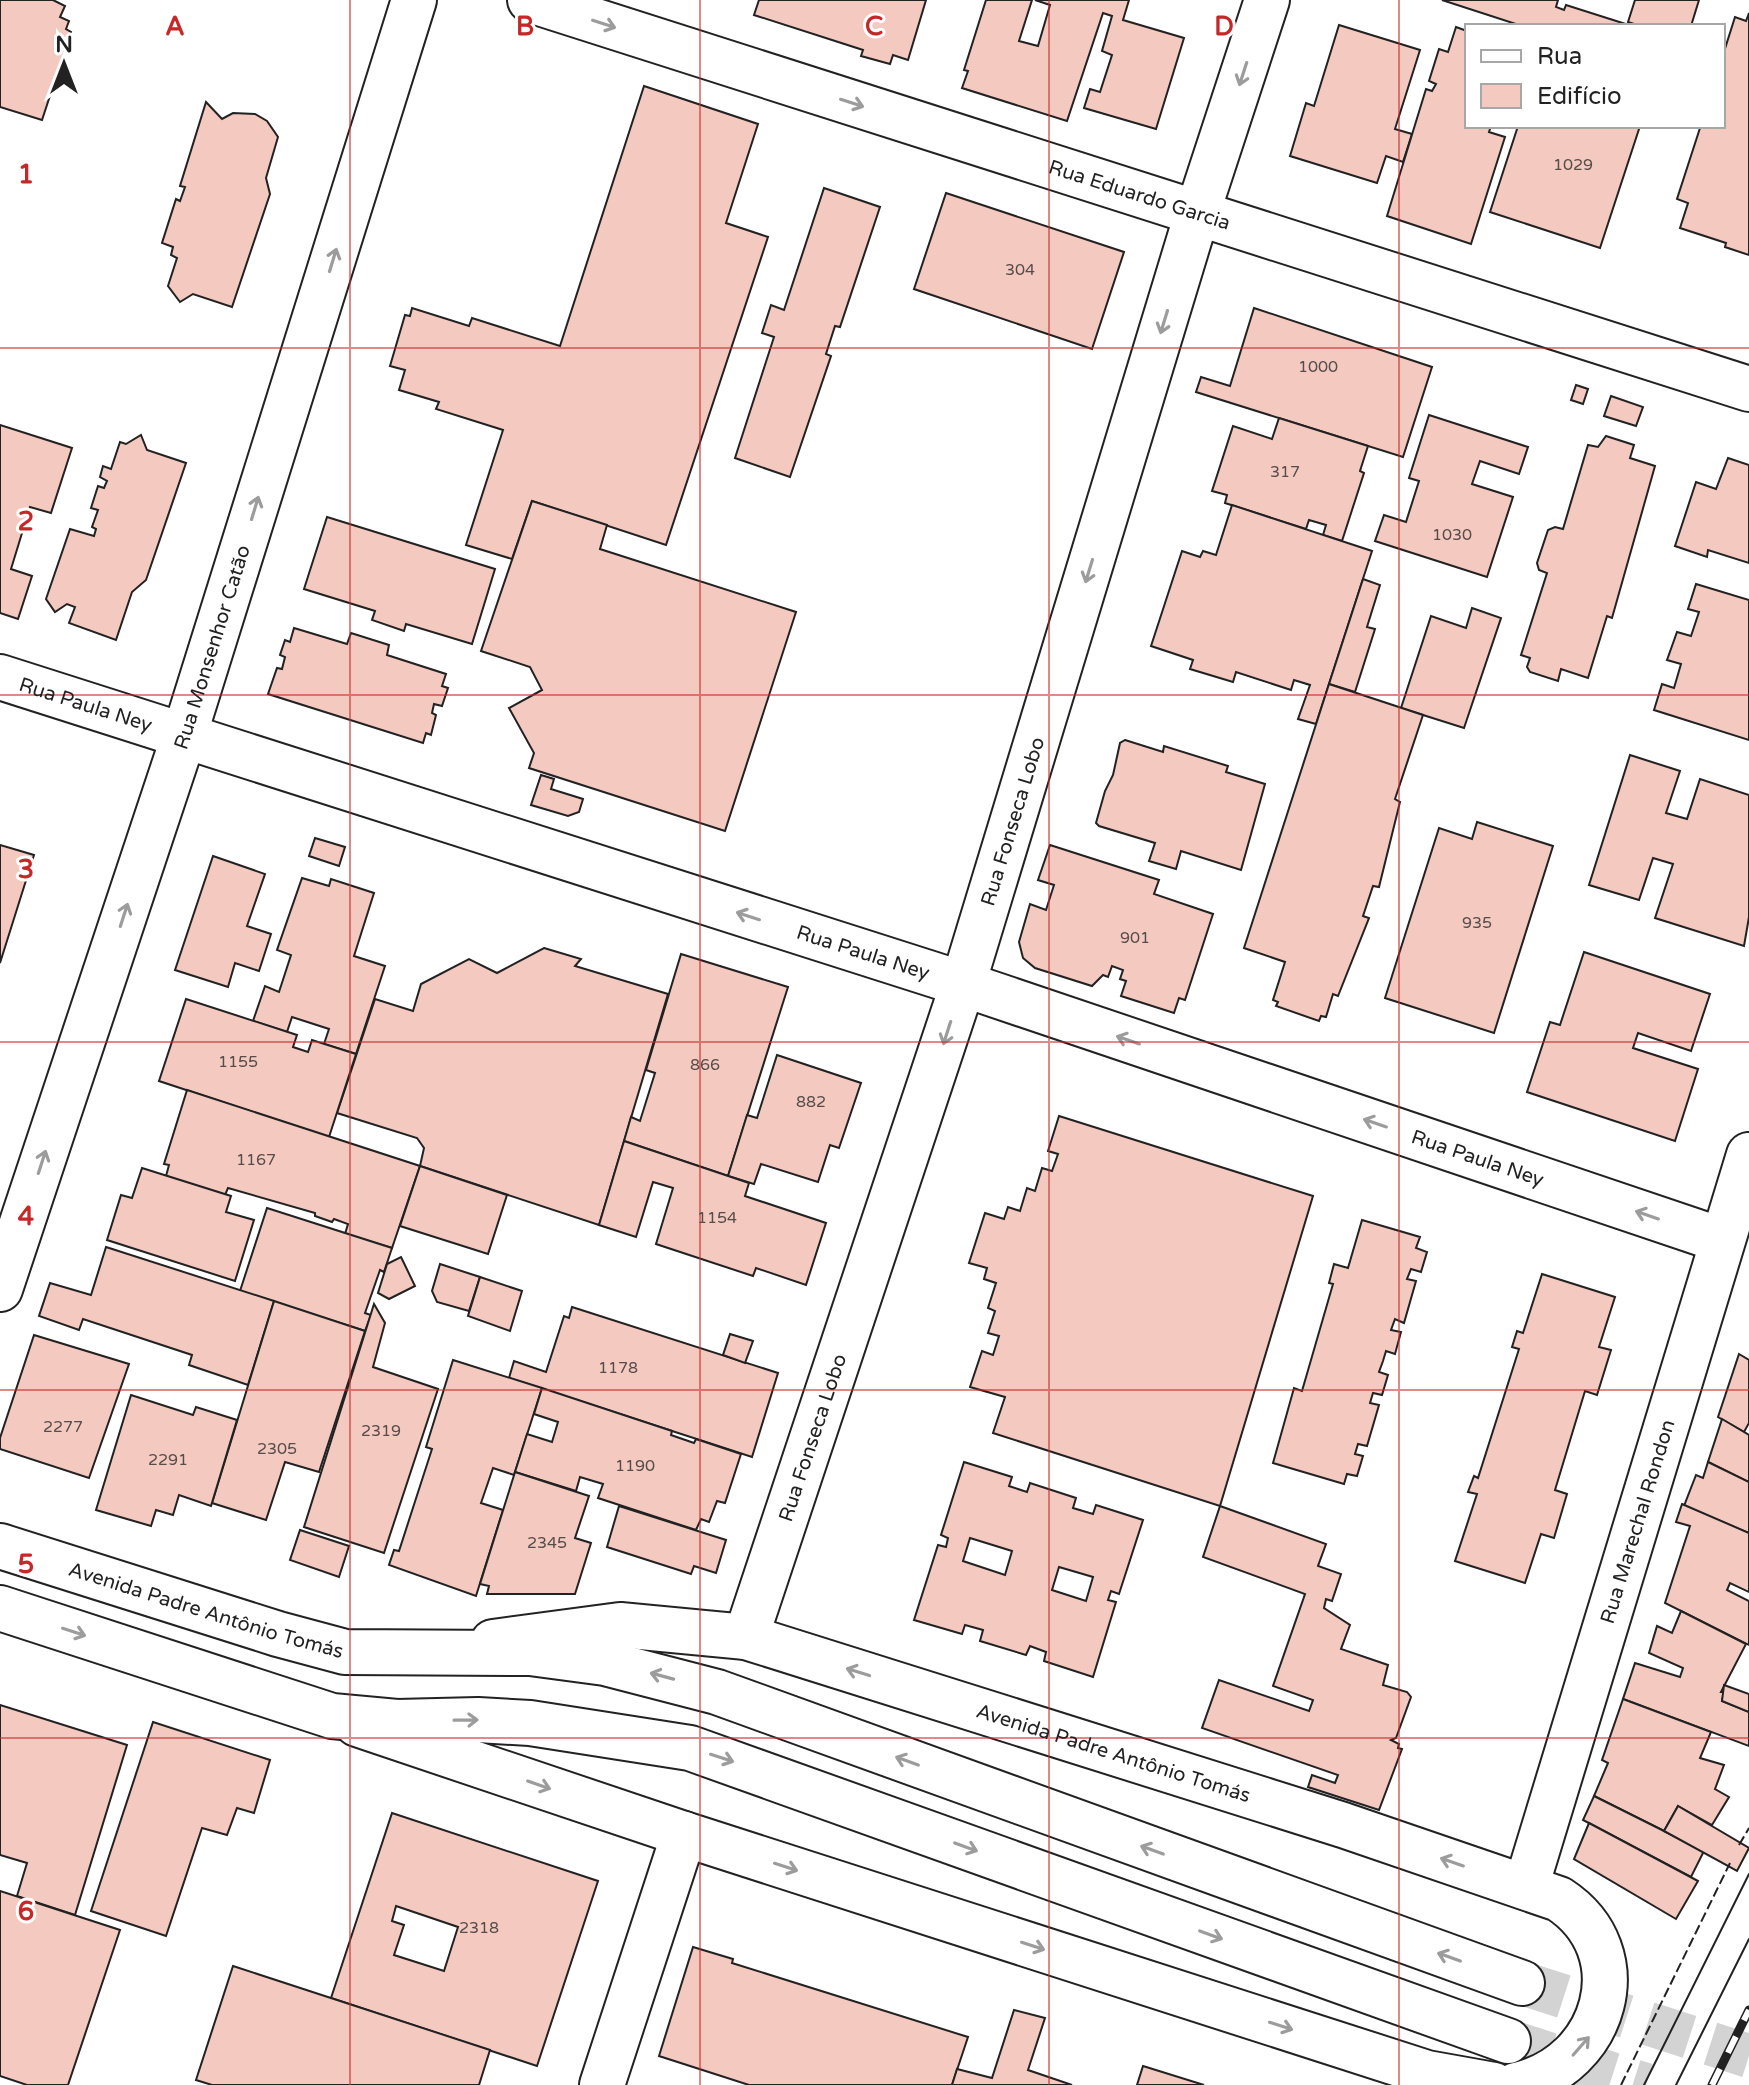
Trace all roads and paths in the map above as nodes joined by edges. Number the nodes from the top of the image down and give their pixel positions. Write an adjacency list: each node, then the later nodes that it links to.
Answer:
1 (414, 0): 7 (street, Rua Monsenhor Catão, one-way to 1)
2 (530, 0): 4 (street, Rua Eduardo Garcia, one-way to 4)
3 (1267, 0): 4 (street, Rua Fonseca Lobo, one-way to 4)
4 (1197, 214): 5 (street, Rua Eduardo Garcia); 8 (street, Rua Fonseca Lobo, one-way to 8)
5 (1749, 389)
6 (0, 677): 7 (street, Rua Paula Ney)
7 (184, 736): 8 (street, Rua Paula Ney, one-way to 7); 11 (street, Rua Monsenhor Catão, one-way to 7)
8 (963, 984): 10 (street, Rua Paula Ney, one-way to 8); 14 (street, Rua Fonseca Lobo, one-way to 14)
9 (1749, 1155): 10 (street, Rua Marechal Rondon)
10 (1721, 1240): 18 (street, Rua Marechal Rondon)
11 (0, 1289)
12 (0, 1546): 15 (street, Avenida Padre Antônio Tomás)
13 (0, 1608): 16 (street, one-way to 16)
14 (746, 1637): 15 (street, Avenida Padre Antônio Tomás); 18 (street, Avenida Padre Antônio Tomás, one-way to 14)
15 (416, 1653): 19 (street, Avenida Padre Antônio Tomás, one-way to 15)
16 (332, 1716): 17 (street, one-way to 17); 20 (street, one-way to 20)
17 (684, 1834): 21 (street); 22 (street, one-way to 22)
18 (1526, 1887): 23 (street, Avenida Padre Antônio Tomás, one-way to 18)
19 (1522, 1983)
20 (1508, 2041)
21 (602, 2085)
22 (1494, 2085)
23 (1516, 2085)

